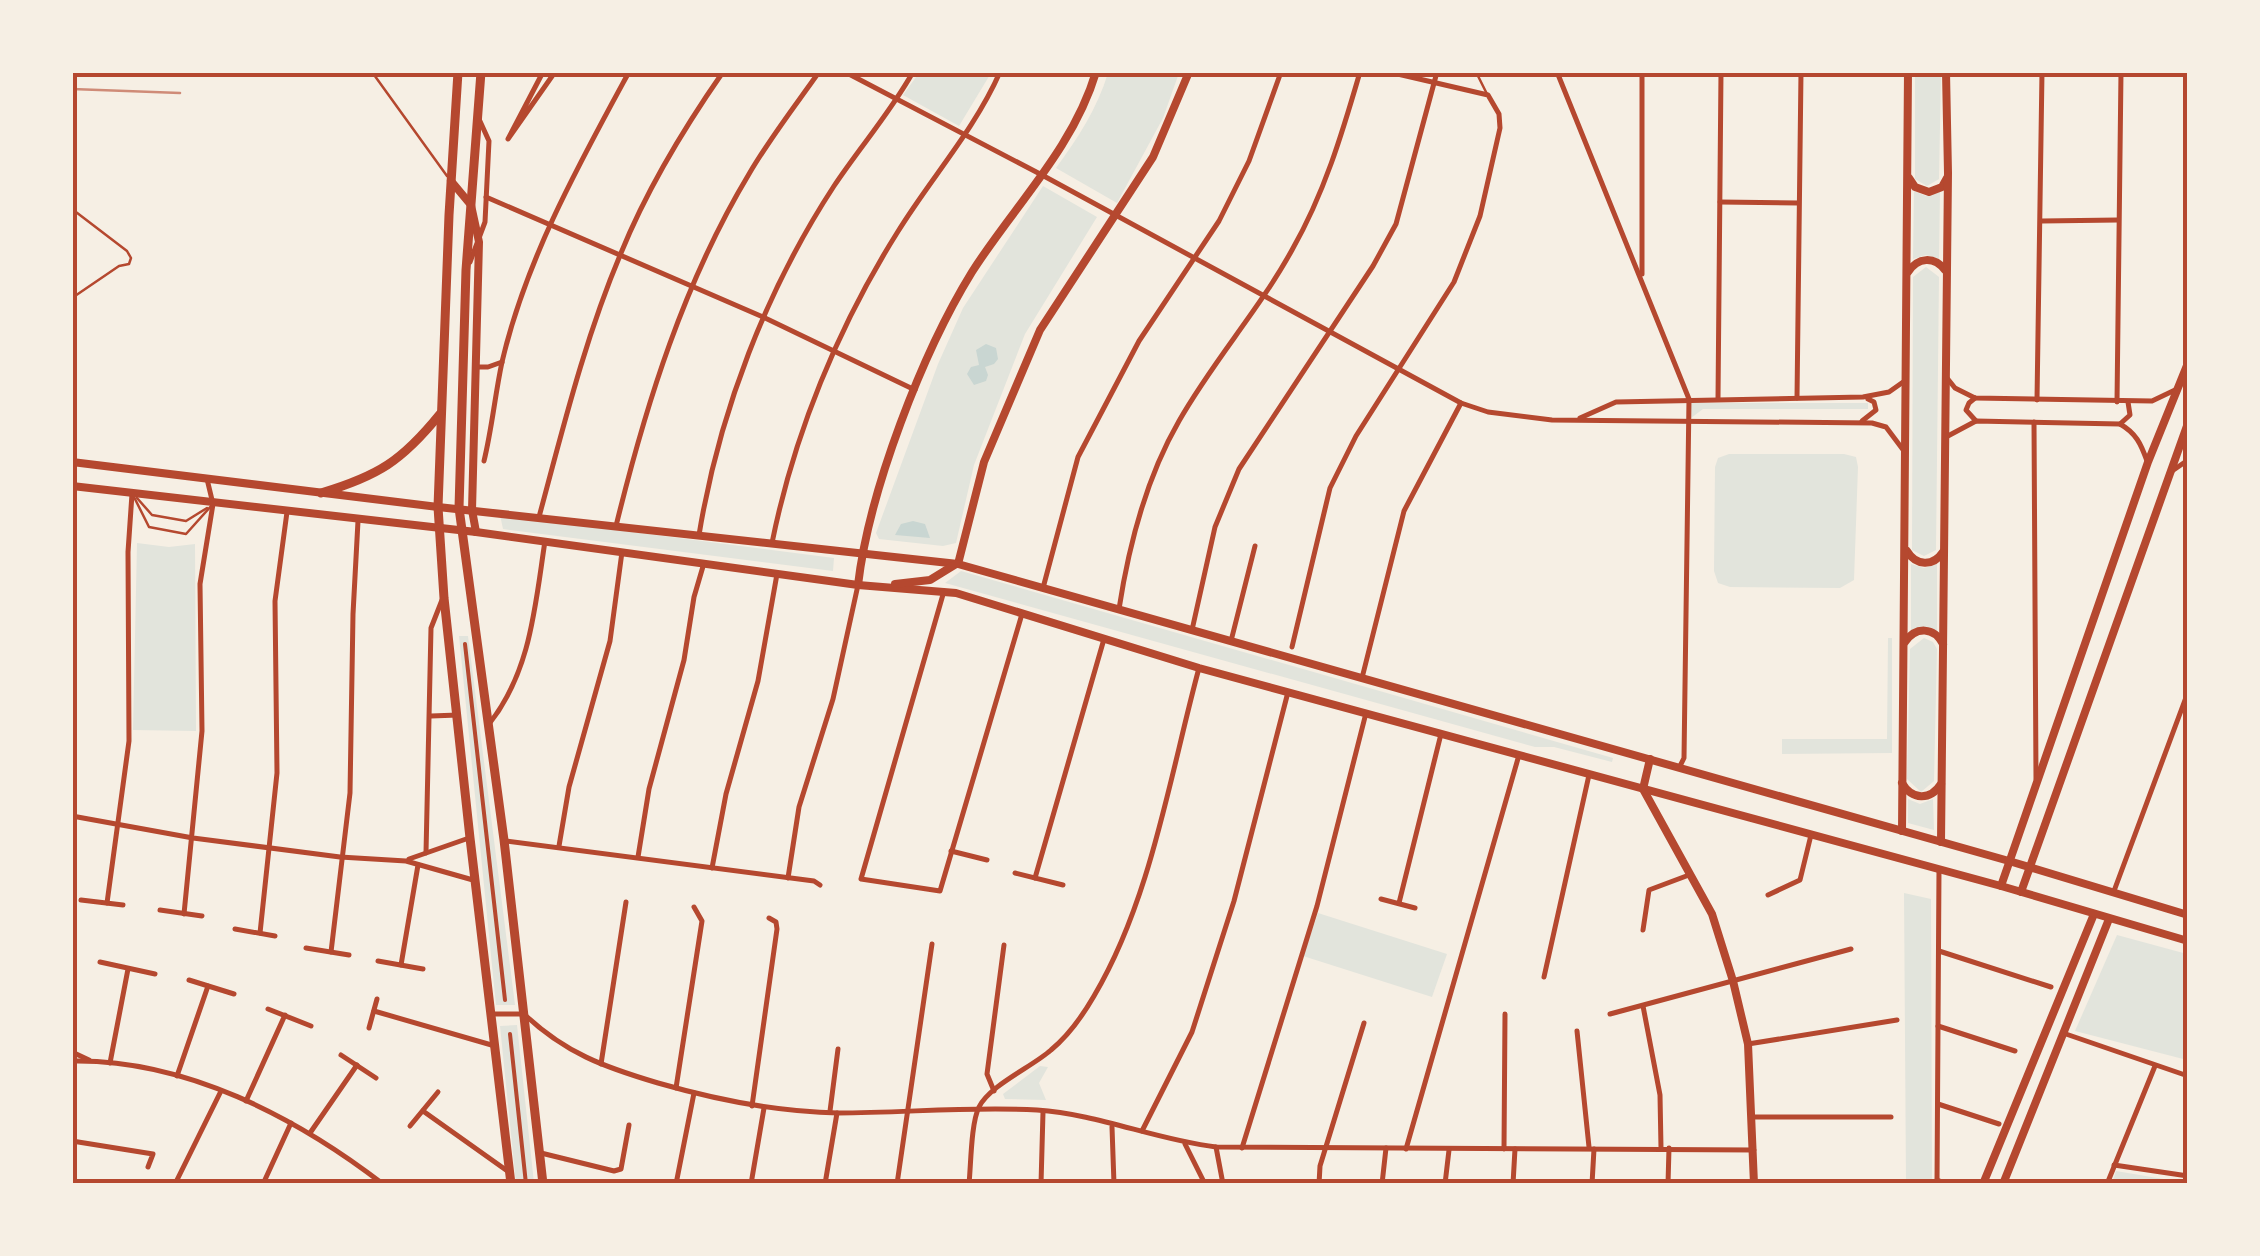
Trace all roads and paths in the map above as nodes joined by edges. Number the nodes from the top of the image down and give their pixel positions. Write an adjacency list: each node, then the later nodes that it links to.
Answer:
1 (372, 72): 35 (lane)
2 (458, 72): 35 (main road)
3 (482, 72): 30 (main road)
4 (543, 72): 5 (street)
5 (556, 72)
6 (629, 72): 44 (street)
7 (723, 72): 46 (street)
8 (820, 72): 52 (street)
9 (844, 72): 29 (street)
10 (913, 72): 29 (street)
11 (1000, 72): 31 (street)
12 (1096, 72): 34 (street)
13 (1190, 72): 41 (street)
14 (1280, 72): 47 (street)
15 (1360, 72): 53 (street)
16 (1389, 72): 27 (street)
17 (1438, 72): 27 (street)
18 (1476, 72): 28 (lane)
19 (1556, 72): 51 (street)
20 (1642, 72): 51 (street)
21 (1721, 72): 37 (street)
22 (1801, 72): 38 (street)
23 (1908, 72): 32 (street)
24 (1946, 72): 33 (street)
25 (2042, 72): 43 (street)
26 (2121, 72): 42 (street)
27 (1436, 82): 28 (street); 56 (street)
28 (1488, 96): 61 (street)
29 (897, 100): 31 (street); 55 (street)
30 (478, 117): 36 (street); 39 (main road)
31 (964, 135): 34 (street); 57 (street)
32 (1908, 174): 33 (street); 49 (street)
33 (1948, 174): 50 (street)
34 (1042, 175): 41 (street); 65 (street)
35 (451, 181): 39 (street); 75 (main road)
36 (486, 197): 44 (street); 45 (street)
37 (1720, 202): 38 (street); 70 (street)
38 (1798, 203): 67 (street)
39 (471, 205): 45 (street); 48 (main road)
40 (72, 209): 54 (lane)
41 (1116, 215): 47 (street); 116 (street)
42 (2118, 220): 43 (street); 72 (street)
43 (2042, 221): 71 (street)
44 (550, 227): 46 (street); 58 (street)
45 (479, 242): 48 (street); 60 (street)
46 (620, 256): 52 (street); 101 (street)
47 (1196, 259): 53 (street); 122 (street)
48 (466, 270): 98 (main road)
49 (1907, 274): 50 (street); 63 (street)
50 (1947, 274): 62 (street)
51 (1642, 281): 66 (street)
52 (691, 286): 55 (street); 103 (street)
53 (1264, 296): 56 (street); 125 (street)
54 (72, 298)
55 (763, 318): 57 (street); 107 (street)
56 (1330, 332): 61 (street); 129 (street)
57 (834, 351): 65 (street); 109 (street)
58 (502, 362): 60 (street); 83 (street)
59 (2188, 363): 64 (street)
60 (477, 367): 82 (street)
61 (1398, 370): 74 (street); 135 (street)
62 (1946, 378): 69 (street); 85 (street)
63 (1906, 379): 68 (street); 86 (street)
64 (2178, 388): 73 (street); 90 (street)
65 (915, 390): 114 (street)
66 (1689, 398): 70 (street); 76 (street); 78 (street)
67 (1797, 398): 68 (street); 70 (street)
68 (1862, 398): 79 (street)
69 (1975, 398): 71 (street); 77 (street)
70 (1718, 399)
71 (2037, 400): 72 (street)
72 (2117, 402): 73 (street)
73 (2128, 402): 84 (street)
74 (1461, 404): 76 (street); 137 (street)
75 (441, 412): 94 (main road); 97 (main road)
76 (1578, 420): 78 (street)
77 (1976, 420): 80 (street); 85 (street)
78 (1688, 422): 79 (street); 148 (street)
79 (1859, 422): 86 (street)
80 (2034, 422): 84 (street); 150 (street)
81 (2188, 423): 91 (street)
82 (474, 424): 83 (street); 99 (street)
83 (492, 424): 88 (street)
84 (2120, 424): 90 (street)
85 (1946, 438): 112 (street)
86 (1905, 453): 111 (street)
87 (2188, 460): 91 (street)
88 (484, 461)
89 (72, 462): 92 (street)
90 (2148, 462): 118 (street)
91 (2170, 472): 119 (street)
92 (206, 480): 94 (street); 96 (street)
93 (72, 486): 95 (street)
94 (321, 493): 97 (street)
95 (132, 494): 96 (street); 96 (lane); 96 (lane); 157 (street)
96 (213, 504): 100 (street); 160 (street)
97 (438, 507): 98 (street); 104 (main road)
98 (459, 508): 99 (street); 105 (main road)
99 (472, 510): 101 (street); 106 (street)
100 (287, 512): 102 (street); 164 (street)
101 (540, 517): 103 (street)
102 (358, 521): 104 (street); 168 (street)
103 (616, 526): 107 (street)
104 (440, 528): 105 (street); 124 (main road)
105 (462, 530): 106 (street); 144 (main road)
106 (476, 532): 108 (street)
107 (699, 535): 109 (street)
108 (546, 541): 113 (street); 144 (street)
109 (772, 544): 114 (street)
110 (1254, 546): 131 (street)
111 (1905, 547): 112 (street); 132 (street)
112 (1944, 549): 134 (street)
113 (622, 552): 115 (street); 165 (street)
114 (862, 554): 116 (street); 120 (street)
115 (704, 564): 117 (street); 169 (street)
116 (958, 564): 121 (street); 122 (street)
117 (777, 574): 120 (street); 175 (street)
118 (2110, 576): 119 (street); 127 (street)
119 (2129, 583): 128 (street)
120 (858, 585): 121 (street); 179 (street)
121 (876, 586): 123 (street)
122 (1043, 588): 125 (street)
123 (944, 591): 126 (street); 166 (street)
124 (444, 598): 142 (street); 143 (main road)
125 (1119, 608): 129 (street)
126 (1022, 614): 130 (street); 166 (street)
127 (2096, 614): 128 (street); 150 (street)
128 (2114, 621): 155 (street)
129 (1192, 630): 131 (street)
130 (1104, 639): 136 (street); 180 (street)
131 (1231, 641): 137 (street)
132 (1904, 642): 134 (street); 151 (street)
133 (465, 644): 228 (street)
134 (1944, 644): 152 (street)
135 (1292, 647)
136 (1198, 668): 138 (street); 263 (street)
137 (1362, 678): 147 (street)
138 (1288, 692): 140 (street); 281 (street)
139 (2188, 692): 141 (street)
140 (1366, 713): 145 (street); 286 (street)
141 (2184, 714): 186 (street)
142 (432, 716): 143 (street); 167 (street)
143 (458, 716): 161 (main road)
144 (488, 726): 162 (main road)
145 (1441, 734): 146 (street); 192 (street)
146 (1519, 755): 149 (street); 292 (street)
147 (1650, 760): 148 (street); 153 (street)
148 (1680, 768): 158 (street)
149 (1589, 774): 153 (street); 221 (street)
150 (2036, 782): 154 (street)
151 (1902, 783): 152 (street); 158 (street)
152 (1942, 783): 163 (street)
153 (1643, 788): 159 (street); 178 (street)
154 (2030, 800): 155 (street); 172 (street)
155 (2049, 807): 174 (street)
156 (72, 816): 157 (street)
157 (118, 827): 160 (street); 191 (street)
158 (1902, 831): 163 (street)
159 (1812, 834): 176 (street); 187 (street)
160 (193, 838): 164 (street); 197 (street)
161 (470, 838): 167 (street); 181 (main road)
162 (504, 840): 165 (street); 233 (main road)
163 (1941, 842): 172 (street)
164 (270, 847): 168 (street); 205 (street)
165 (559, 847): 169 (street)
166 (952, 851): 171 (street)
167 (426, 853): 170 (street)
168 (340, 857): 170 (street); 213 (street)
169 (638, 857): 175 (street)
170 (406, 860): 173 (street)
171 (987, 860)
172 (2009, 861): 174 (street); 184 (street)
173 (418, 864): 181 (street); 217 (street)
174 (2028, 867): 185 (street); 186 (street)
175 (712, 868): 179 (street)
176 (1939, 869): 184 (street); 212 (street)
177 (1015, 873): 180 (street)
178 (1689, 875): 204 (street); 223 (street)
179 (788, 878): 183 (street)
180 (1034, 878): 182 (street)
181 (474, 881): 232 (main road)
182 (1063, 884)
183 (820, 885)
184 (2000, 886): 185 (street)
185 (2020, 892): 198 (street)
186 (2112, 894): 199 (street)
187 (1768, 895)
188 (1381, 899): 192 (street)
189 (82, 900): 191 (street)
190 (626, 902): 254 (street)
191 (108, 903): 193 (street)
192 (1399, 904): 195 (street)
193 (123, 905)
194 (694, 907): 260 (street)
195 (1415, 908)
196 (160, 910): 197 (street)
197 (184, 914): 200 (street)
198 (2094, 914): 202 (street); 325 (street)
199 (2188, 915)
200 (202, 916)
201 (769, 918): 267 (street)
202 (2109, 919): 207 (street); 243 (street)
203 (235, 929): 205 (street)
204 (1643, 930)
205 (260, 934): 206 (street)
206 (275, 936)
207 (2188, 941)
208 (932, 944): 273 (street)
209 (1004, 946): 263 (street)
210 (306, 948): 213 (street)
211 (1851, 949): 223 (street)
212 (1939, 951): 225 (street); 240 (street)
213 (331, 952): 214 (street)
214 (348, 955)
215 (378, 961): 217 (street)
216 (100, 962): 218 (street)
217 (401, 965): 219 (street)
218 (128, 969): 220 (street); 253 (street)
219 (423, 969)
220 (155, 974)
221 (1544, 977)
222 (189, 980): 224 (street)
223 (1733, 981): 229 (street); 245 (street)
224 (208, 986): 226 (street); 257 (street)
225 (2050, 987)
226 (234, 994)
227 (377, 999): 231 (street)
228 (505, 1000)
229 (1643, 1006): 235 (street); 290 (street)
230 (268, 1009): 236 (street)
231 (374, 1012): 241 (street); 246 (street)
232 (490, 1014): 233 (street); 246 (main road)
233 (524, 1014): 254 (street); 297 (main road)
234 (1506, 1014): 293 (street)
235 (1610, 1014)
236 (286, 1016): 239 (street); 265 (street)
237 (1897, 1020): 245 (street)
238 (1364, 1022): 287 (street)
239 (311, 1026)
240 (1938, 1026): 248 (street); 266 (street)
241 (369, 1028)
242 (1576, 1031): 289 (street)
243 (2064, 1032): 256 (street); 326 (street)
244 (510, 1034): 306 (street)
245 (1748, 1044): 275 (street)
246 (494, 1046): 301 (main road)
247 (838, 1049): 272 (street)
248 (2015, 1051)
249 (72, 1052): 252 (street)
250 (341, 1054): 255 (street)
251 (72, 1061): 252 (street)
252 (92, 1061): 253 (street)
253 (110, 1062): 257 (street)
254 (602, 1064): 260 (street)
255 (357, 1065): 259 (street); 282 (street)
256 (2155, 1066): 258 (street); 298 (street)
257 (177, 1076): 261 (street)
258 (2188, 1076)
259 (376, 1078)
260 (676, 1088): 264 (street)
261 (221, 1091): 265 (street); 304 (street)
262 (438, 1092): 270 (street)
263 (994, 1092): 269 (street)
264 (694, 1093): 267 (street); 308 (street)
265 (246, 1101): 276 (street)
266 (1938, 1104): 277 (street); 303 (street)
267 (752, 1106): 268 (street)
268 (764, 1107): 272 (street); 309 (street)
269 (979, 1108): 271 (street); 273 (street); 312 (street)
270 (423, 1111): 279 (street); 301 (street)
271 (1042, 1111): 278 (street); 313 (street)
272 (834, 1112): 273 (street); 310 (street)
273 (908, 1112): 311 (street)
274 (1891, 1116): 275 (street)
275 (1754, 1117): 296 (street)
276 (291, 1122): 282 (street); 305 (street)
277 (1999, 1124)
278 (1112, 1125): 281 (street); 314 (street)
279 (410, 1126)
280 (629, 1126): 297 (street)
281 (1142, 1131): 284 (street)
282 (310, 1133): 302 (street)
283 (72, 1140): 299 (street)
284 (1185, 1144): 285 (street); 315 (street)
285 (1216, 1147): 286 (street); 316 (street)
286 (1242, 1148): 287 (street)
287 (1327, 1148): 288 (street); 317 (street)
288 (1386, 1148): 292 (street); 318 (street)
289 (1591, 1148): 290 (street); 295 (street); 321 (street)
290 (1661, 1148): 291 (street)
291 (1670, 1148): 296 (street); 322 (street)
292 (1406, 1149): 294 (street)
293 (1504, 1149): 294 (street); 295 (street)
294 (1449, 1150): 319 (street)
295 (1515, 1150): 320 (street)
296 (1754, 1150): 323 (street)
297 (540, 1153): 307 (main road)
298 (2114, 1165): 300 (street); 327 (street)
299 (148, 1167)
300 (2188, 1176)
301 (511, 1178)
302 (377, 1182)
303 (1937, 1182): 324 (street)
304 (175, 1184)
305 (263, 1184)
306 (526, 1184)
307 (544, 1184)
308 (676, 1184)
309 (751, 1184)
310 (825, 1184)
311 (897, 1184)
312 (969, 1184)
313 (1041, 1184)
314 (1114, 1184)
315 (1205, 1184)
316 (1224, 1184)
317 (1318, 1184)
318 (1382, 1184)
319 (1445, 1184)
320 (1513, 1184)
321 (1592, 1184)
322 (1668, 1184)
323 (1754, 1184)
324 (1947, 1184)
325 (1983, 1184)
326 (2002, 1184)
327 (2107, 1184)

